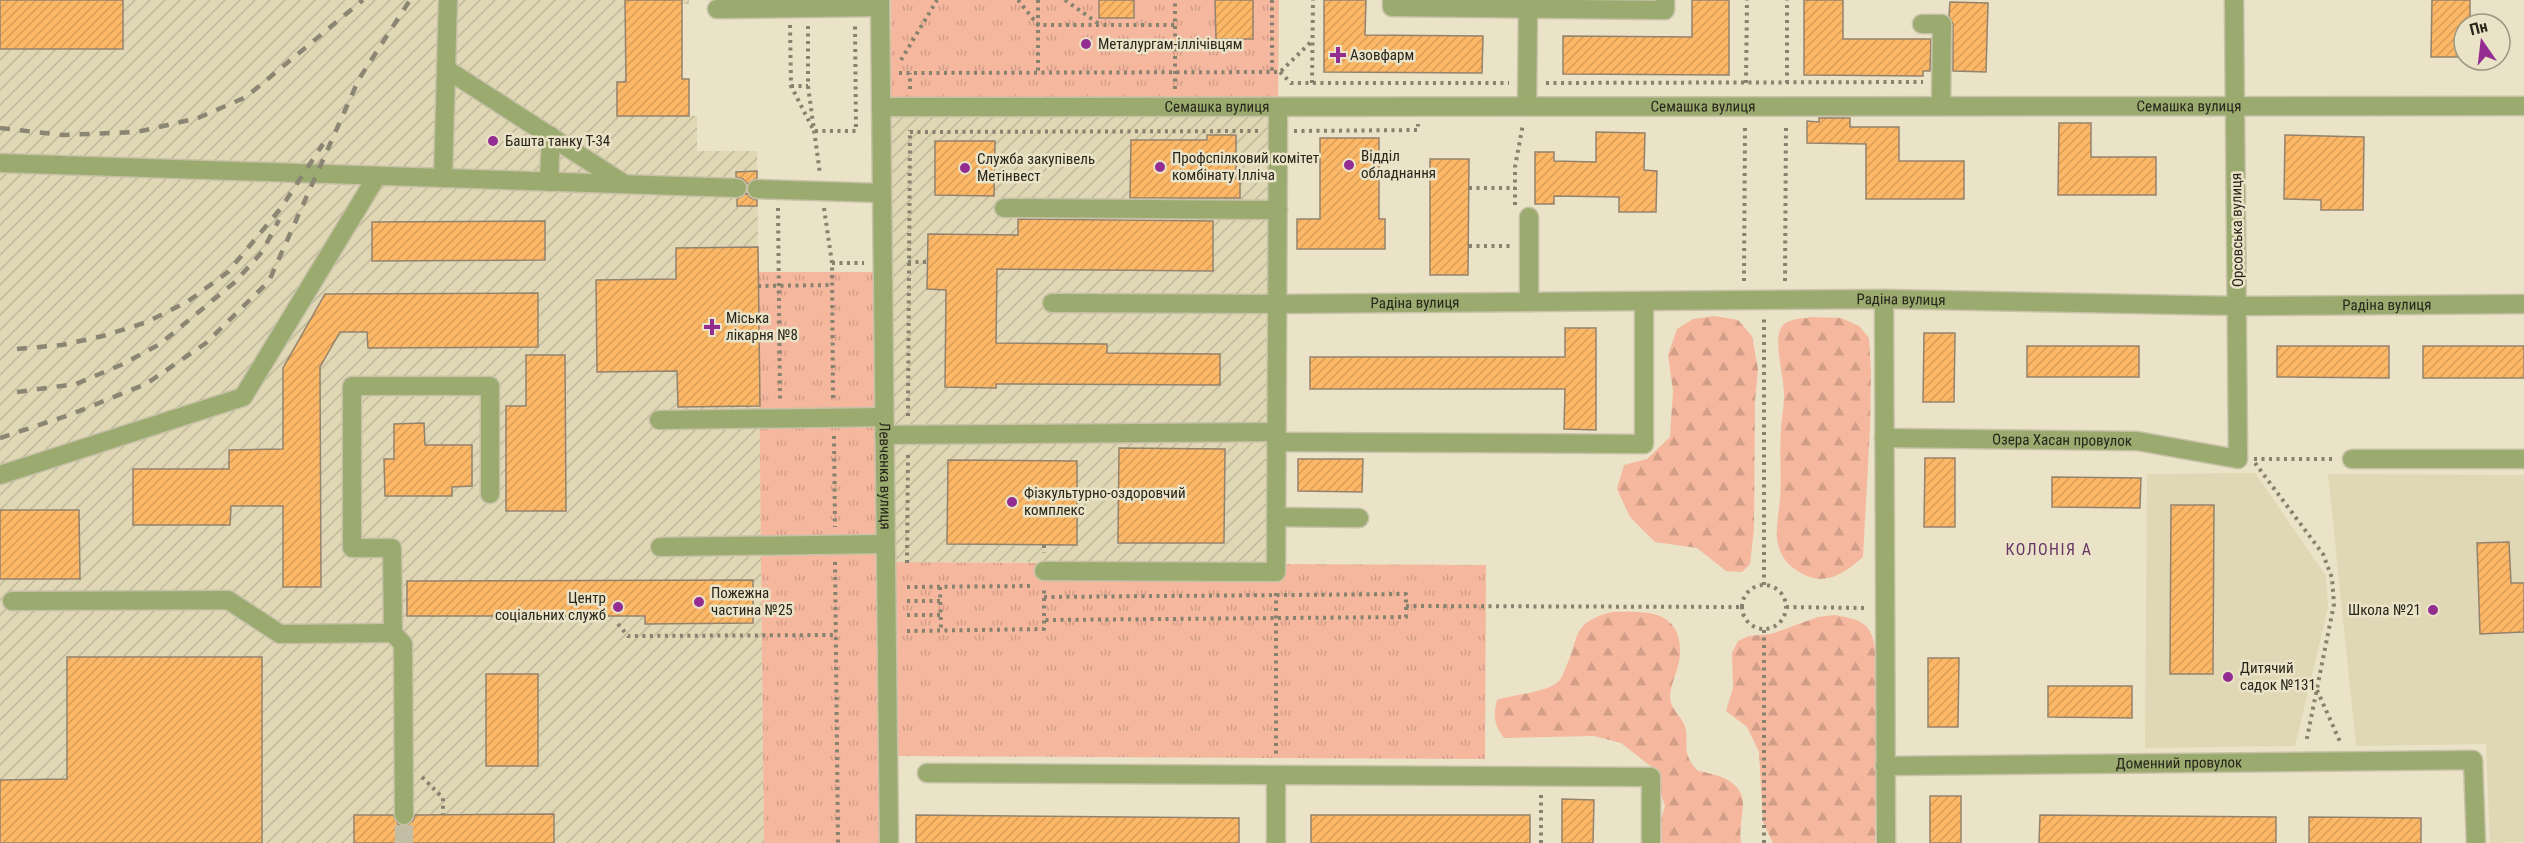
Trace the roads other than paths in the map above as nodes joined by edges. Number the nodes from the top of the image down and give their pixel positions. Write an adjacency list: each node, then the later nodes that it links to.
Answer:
1 (448, 0): 9 (street)
2 (1392, 0): 7 (street)
3 (1665, 0): 7 (street)
4 (2234, 0): 12 (street, Орсовська вулиця)
5 (880, 4): 6 (street); 14 (street, Левченка вулиця)
6 (717, 9)
7 (1528, 9): 11 (street)
8 (1922, 24): 10 (street)
9 (446, 69): 16 (street); 19 (street)
10 (1941, 105): 11 (street, Семашка вулиця); 12 (street, Семашка вулиця)
11 (1527, 106): 15 (street, Семашка вулиця)
12 (2234, 106): 13 (street, Семашка вулиця); 34 (street, Орсовська вулиця)
13 (2524, 106)
14 (881, 107): 15 (street, Семашка вулиця); 24 (street, Левченка вулиця)
15 (1278, 107): 26 (street)
16 (551, 136): 20 (street); 21 (street)
17 (0, 163): 18 (street)
18 (377, 176): 19 (street); 42 (street)
19 (443, 178): 20 (street)
20 (549, 182): 21 (street)
21 (626, 184): 22 (street)
22 (736, 188)
23 (757, 189): 24 (street)
24 (882, 193): 36 (street, Левченка вулиця)
25 (1005, 208): 26 (street)
26 (1278, 210): 32 (street)
27 (1529, 217): 30 (street)
28 (1884, 299): 29 (street, Радіна вулиця); 34 (street, Радіна вулиця); 38 (street)
29 (1644, 301): 30 (street, Радіна вулиця); 37 (street)
30 (1529, 302): 32 (street, Радіна вулиця)
31 (1052, 303): 32 (street, Радіна вулиця)
32 (1277, 304): 37 (street)
33 (2524, 304): 34 (street, Радіна вулиця)
34 (2239, 306): 39 (street, Орсовська вулиця)
35 (659, 420): 36 (street)
36 (884, 426): 37 (street); 46 (street, Левченка вулиця)
37 (1276, 437): 44 (street)
38 (1884, 438): 39 (street, Озера Хасан провулок); 51 (street)
39 (2245, 459)
40 (2352, 459): 41 (street)
41 (2524, 459)
42 (0, 475)
43 (490, 494): 50 (street)
44 (1276, 517): 45 (street); 48 (street)
45 (1359, 518)
46 (885, 544): 47 (street); 55 (street, Левченка вулиця)
47 (660, 547)
48 (1044, 578)
49 (12, 601): 50 (street)
50 (393, 633): 54 (street)
51 (1886, 766): 58 (street); 59 (street, Доменний провулок)
52 (927, 773): 53 (street)
53 (1276, 775): 56 (street); 57 (street)
54 (404, 815)
55 (889, 843)
56 (1276, 843)
57 (1651, 843)
58 (1886, 843)
59 (2476, 843)

